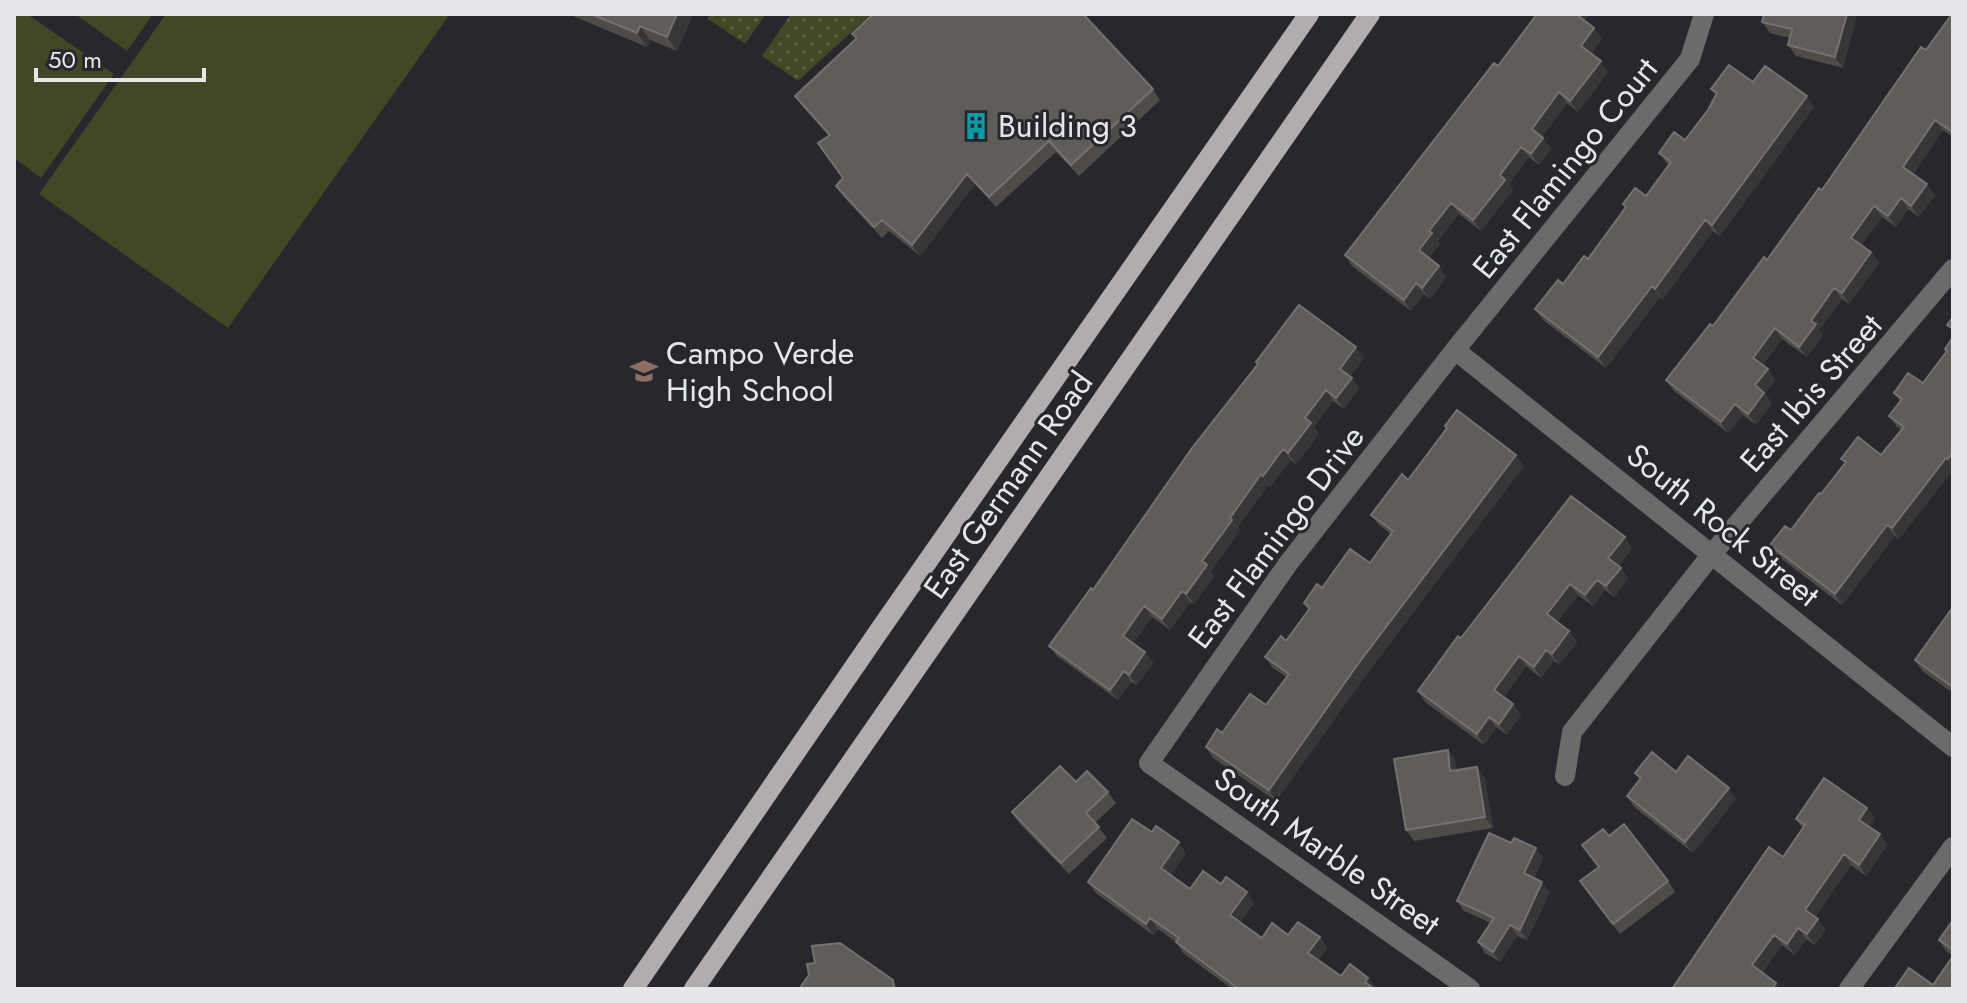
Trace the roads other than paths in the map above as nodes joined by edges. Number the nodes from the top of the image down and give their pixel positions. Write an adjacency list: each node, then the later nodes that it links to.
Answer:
1 (1309, 14): 11 (main road, East Germann Road)
2 (1370, 14): 12 (main road, East Germann Road)
3 (1704, 14): 5 (street, East Flamingo Court)
4 (1953, 269): 6 (street, East Ibis Street)
5 (1455, 350): 6 (street, South Rock Street); 8 (street, East Flamingo Drive)
6 (1712, 554): 7 (street, South Rock Street); 9 (street, East Ibis Street)
7 (1953, 747)
8 (1149, 763): 13 (street, South Marble Street)
9 (1565, 776)
10 (1953, 847): 14 (street)
11 (633, 989)
12 (694, 989)
13 (1470, 989)
14 (1849, 989)

